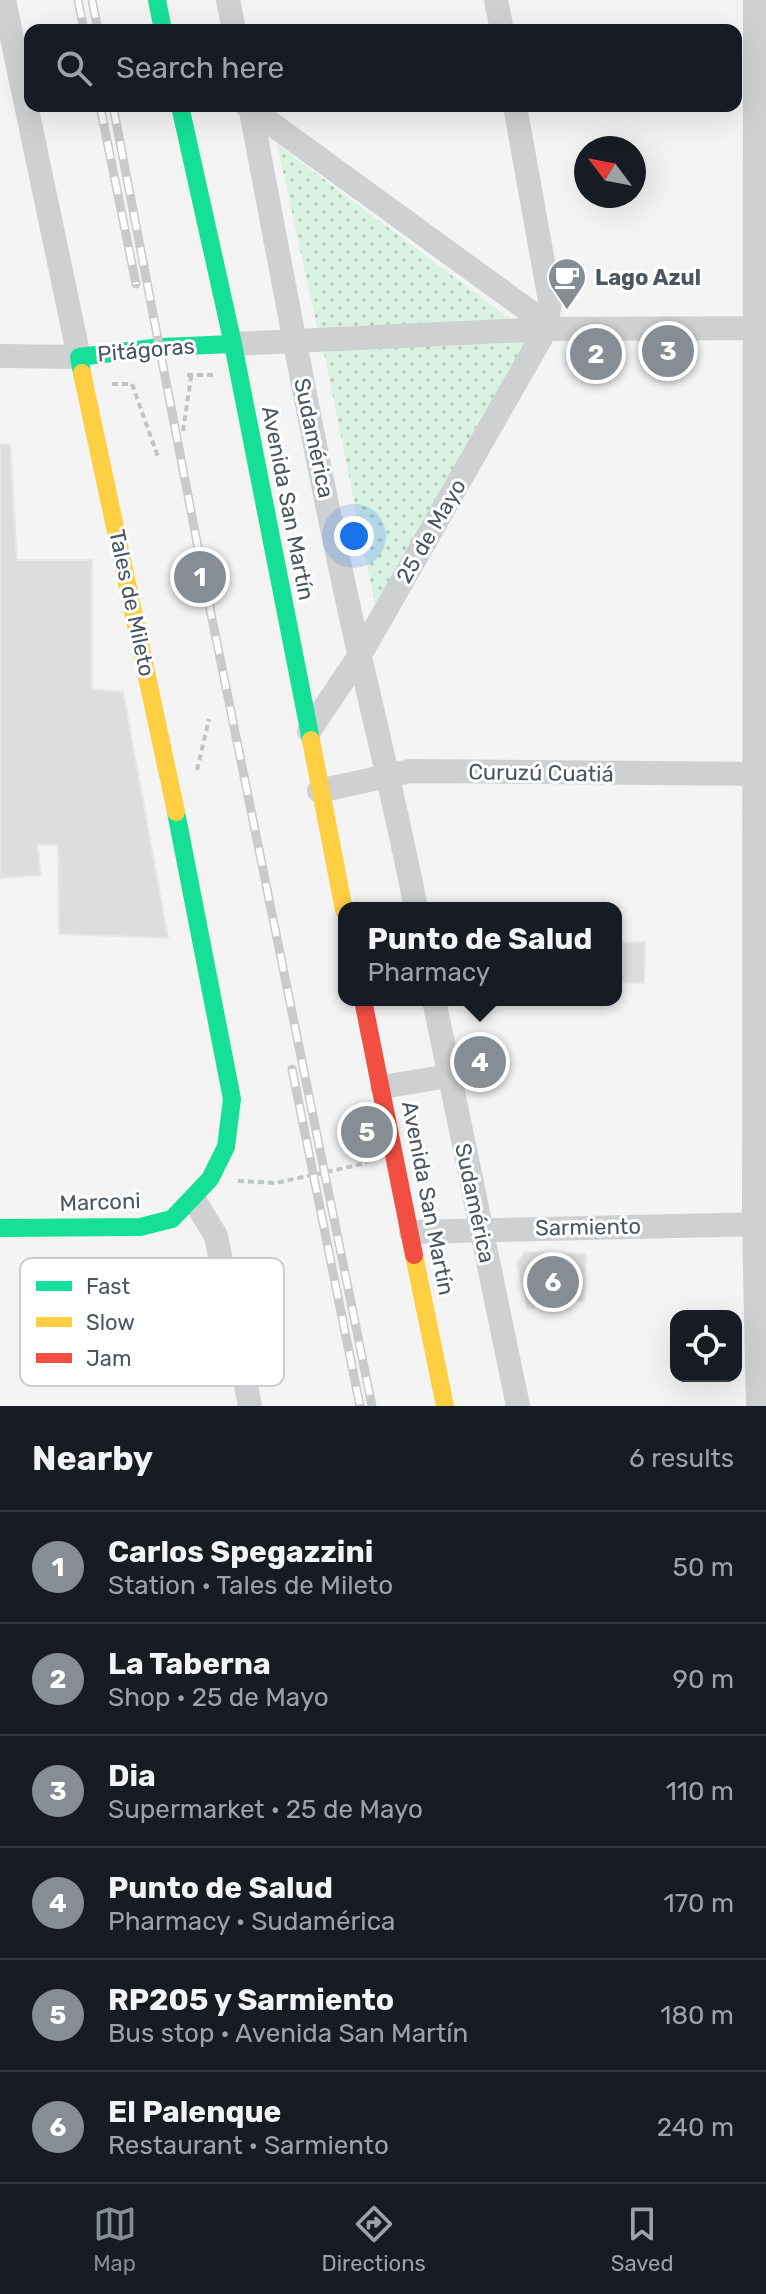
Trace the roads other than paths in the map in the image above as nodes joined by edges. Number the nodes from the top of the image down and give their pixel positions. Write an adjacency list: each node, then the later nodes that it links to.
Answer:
1 (4, 0): 9 (street, Tales de Mileto)
2 (157, 0): 6 (main road)
3 (228, 0): 7 (street)
4 (496, 0): 8 (street)
5 (755, 0): 14 (street)
6 (162, 24)
7 (233, 24)
8 (501, 24)
9 (9, 67): 19 (street, Tales de Mileto)
10 (181, 112): 17 (main road, Avenida San Martín)
11 (250, 112): 16 (street, Sudamérica)
12 (256, 112): 15 (street)
13 (516, 112): 15 (street)
14 (762, 328): 15 (street); 23 (street)
15 (546, 329): 16 (street, Pitágoras); 20 (street, 25 de Mayo)
16 (293, 339): 17 (street, Pitágoras); 20 (street, Sudamérica)
17 (233, 344): 19 (main road, Pitágoras); 21 (main road, Avenida San Martín)
18 (0, 356): 19 (street, Pitágoras)
19 (79, 357): 31 (main road, Tales de Mileto)
20 (360, 655): 21 (street, 25 de Mayo); 22 (street, Sudamérica)
21 (309, 731): 24 (main road, Avenida San Martín)
22 (390, 773): 23 (street, Curuzú Cuatiá); 24 (street, Curuzú Cuatiá); 26 (street, Sudamérica)
23 (761, 774): 32 (street)
24 (319, 791): 25 (main road, Avenida San Martín)
25 (342, 902)
26 (415, 902)
27 (364, 1006): 30 (main road, Avenida San Martín)
28 (435, 1006): 29 (street, Sudamérica)
29 (449, 1076): 30 (street); 34 (street, Sudamérica)
30 (382, 1087): 35 (main road, Avenida San Martín)
31 (194, 1200): 33 (main road, Marconi); 36 (street)
32 (760, 1224): 34 (street, Sarmiento); 41 (street)
33 (0, 1228)
34 (480, 1228): 35 (street, Sarmiento); 40 (street, Sudamérica)
35 (411, 1232): 39 (main road, Avenida San Martín)
36 (220, 1258)
37 (246, 1386): 38 (street)
38 (250, 1406)
39 (445, 1406)
40 (518, 1406)
41 (758, 1406)

